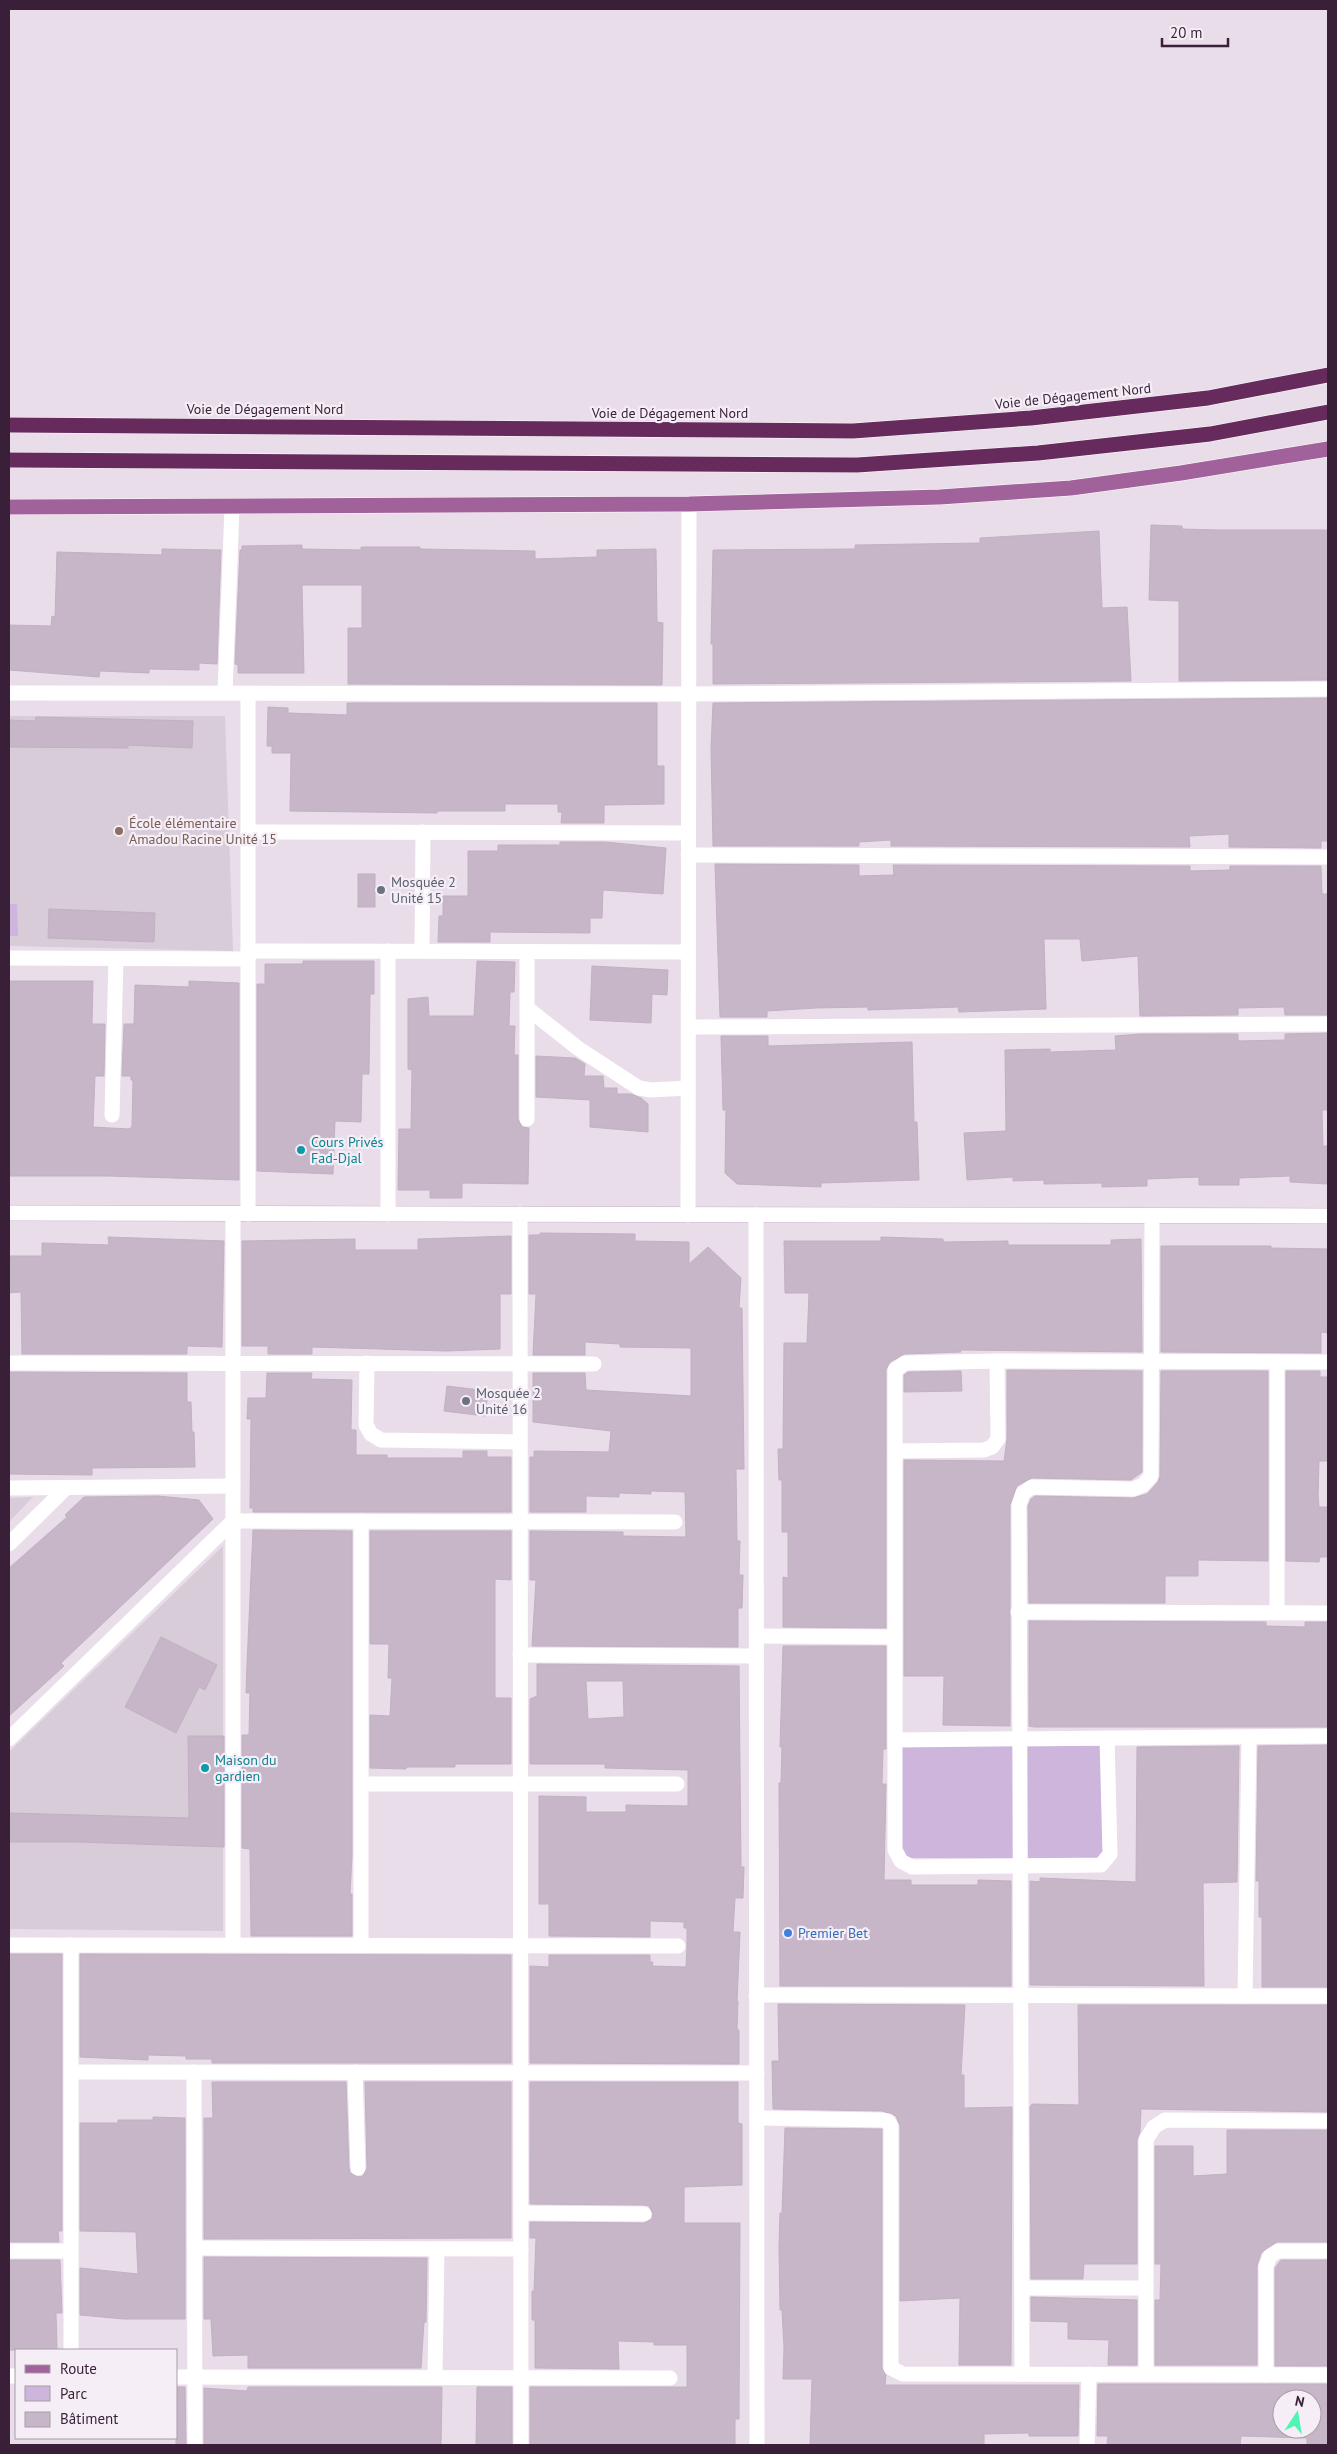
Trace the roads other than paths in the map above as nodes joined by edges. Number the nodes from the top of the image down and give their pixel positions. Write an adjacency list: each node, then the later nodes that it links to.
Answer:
1 (1328, 375): 3 (highway, Voie de Dégagement Nord)
2 (1328, 412): 5 (highway)
3 (9, 425)
4 (1328, 449): 6 (main road)
5 (9, 460)
6 (689, 504): 8 (main road); 13 (street)
7 (9, 506): 8 (main road)
8 (232, 507): 11 (street)
9 (1328, 689): 13 (street)
10 (9, 693): 11 (street)
11 (225, 693): 12 (street)
12 (248, 693): 13 (street); 14 (street)
13 (689, 694): 16 (street)
14 (248, 832): 15 (street); 23 (street)
15 (422, 832): 16 (street); 20 (street)
16 (688, 833): 17 (street)
17 (688, 855): 18 (street); 22 (street)
18 (1328, 857)
19 (388, 952): 20 (street); 23 (street); 34 (street)
20 (422, 952): 21 (street)
21 (527, 952): 22 (street); 26 (street)
22 (688, 952): 28 (street)
23 (248, 955): 25 (street); 33 (street)
24 (9, 958): 25 (street)
25 (116, 959): 30 (street)
26 (527, 1008): 29 (street); 31 (street)
27 (1328, 1024): 28 (street)
28 (689, 1027): 29 (street)
29 (688, 1088): 36 (street)
30 (112, 1114)
31 (527, 1119)
32 (9, 1213): 33 (street)
33 (240, 1214): 34 (street); 45 (street)
34 (388, 1214): 35 (street)
35 (520, 1214): 36 (street); 47 (street)
36 (688, 1215): 37 (street)
37 (756, 1215): 38 (street); 62 (street)
38 (1152, 1216): 39 (street); 41 (street)
39 (1328, 1216)
40 (997, 1361): 41 (street); 50 (street); 50 (street)
41 (1152, 1361): 42 (street); 59 (street)
42 (1277, 1362): 43 (street); 60 (street)
43 (1328, 1362)
44 (9, 1363): 45 (street)
45 (233, 1363): 46 (street); 51 (street)
46 (367, 1364): 47 (street); 49 (street)
47 (520, 1364): 48 (street); 49 (street)
48 (594, 1364)
49 (520, 1442): 56 (street)
50 (895, 1451): 63 (street)
51 (233, 1486): 53 (street); 54 (street)
52 (9, 1488): 53 (street)
53 (66, 1488): 58 (street)
54 (233, 1521): 55 (street); 69 (street); 78 (street)
55 (361, 1522): 56 (street); 72 (street)
56 (520, 1522): 57 (street); 64 (street)
57 (675, 1522)
58 (9, 1544)
59 (1018, 1612): 60 (street); 70 (street)
60 (1277, 1613): 61 (street)
61 (1328, 1613)
62 (756, 1636): 63 (street); 65 (street)
63 (895, 1636): 71 (street)
64 (520, 1655): 65 (street); 73 (street)
65 (756, 1656): 82 (street)
66 (1328, 1736): 67 (street)
67 (1249, 1737): 68 (street); 84 (street)
68 (1107, 1738): 70 (street); 75 (street)
69 (9, 1739)
70 (1018, 1739): 71 (street); 75 (street)
71 (895, 1740): 75 (street)
72 (361, 1784): 73 (street); 79 (street)
73 (520, 1784): 74 (street); 80 (street)
74 (677, 1784)
75 (1022, 1864): 83 (street)
76 (9, 1945): 77 (street)
77 (71, 1945): 78 (street); 86 (street)
78 (233, 1945): 79 (street)
79 (361, 1946): 80 (street)
80 (521, 1946): 81 (street); 89 (street)
81 (678, 1946)
82 (756, 1995): 83 (street); 90 (street)
83 (1022, 1996): 84 (street); 102 (street)
84 (1245, 1996): 85 (street)
85 (1328, 1996)
86 (71, 2072): 87 (street); 101 (street)
87 (194, 2072): 88 (street); 96 (street)
88 (355, 2072): 89 (street); 93 (street)
89 (521, 2073): 90 (street); 94 (street)
90 (757, 2073): 91 (street)
91 (757, 2118): 105 (street); 117 (street)
92 (1328, 2121): 103 (street)
93 (358, 2168)
94 (521, 2213): 95 (street); 98 (street)
95 (644, 2214)
96 (194, 2248): 97 (street); 111 (street)
97 (437, 2249): 98 (street); 112 (street)
98 (521, 2249): 113 (street)
99 (1328, 2251): 108 (street)
100 (9, 2252): 101 (street)
101 (70, 2252): 104 (street)
102 (1022, 2288): 103 (street); 105 (street)
103 (1146, 2288): 107 (street)
104 (71, 2349)
105 (1022, 2374): 106 (street)
106 (1089, 2374): 107 (street); 118 (street)
107 (1146, 2374): 108 (street)
108 (1266, 2375): 109 (street)
109 (1328, 2375)
110 (178, 2377): 111 (street)
111 (195, 2377): 112 (street); 115 (street)
112 (435, 2377): 113 (street)
113 (521, 2378): 114 (street); 116 (street)
114 (670, 2378)
115 (195, 2445)
116 (521, 2445)
117 (757, 2445)
118 (1086, 2445)

